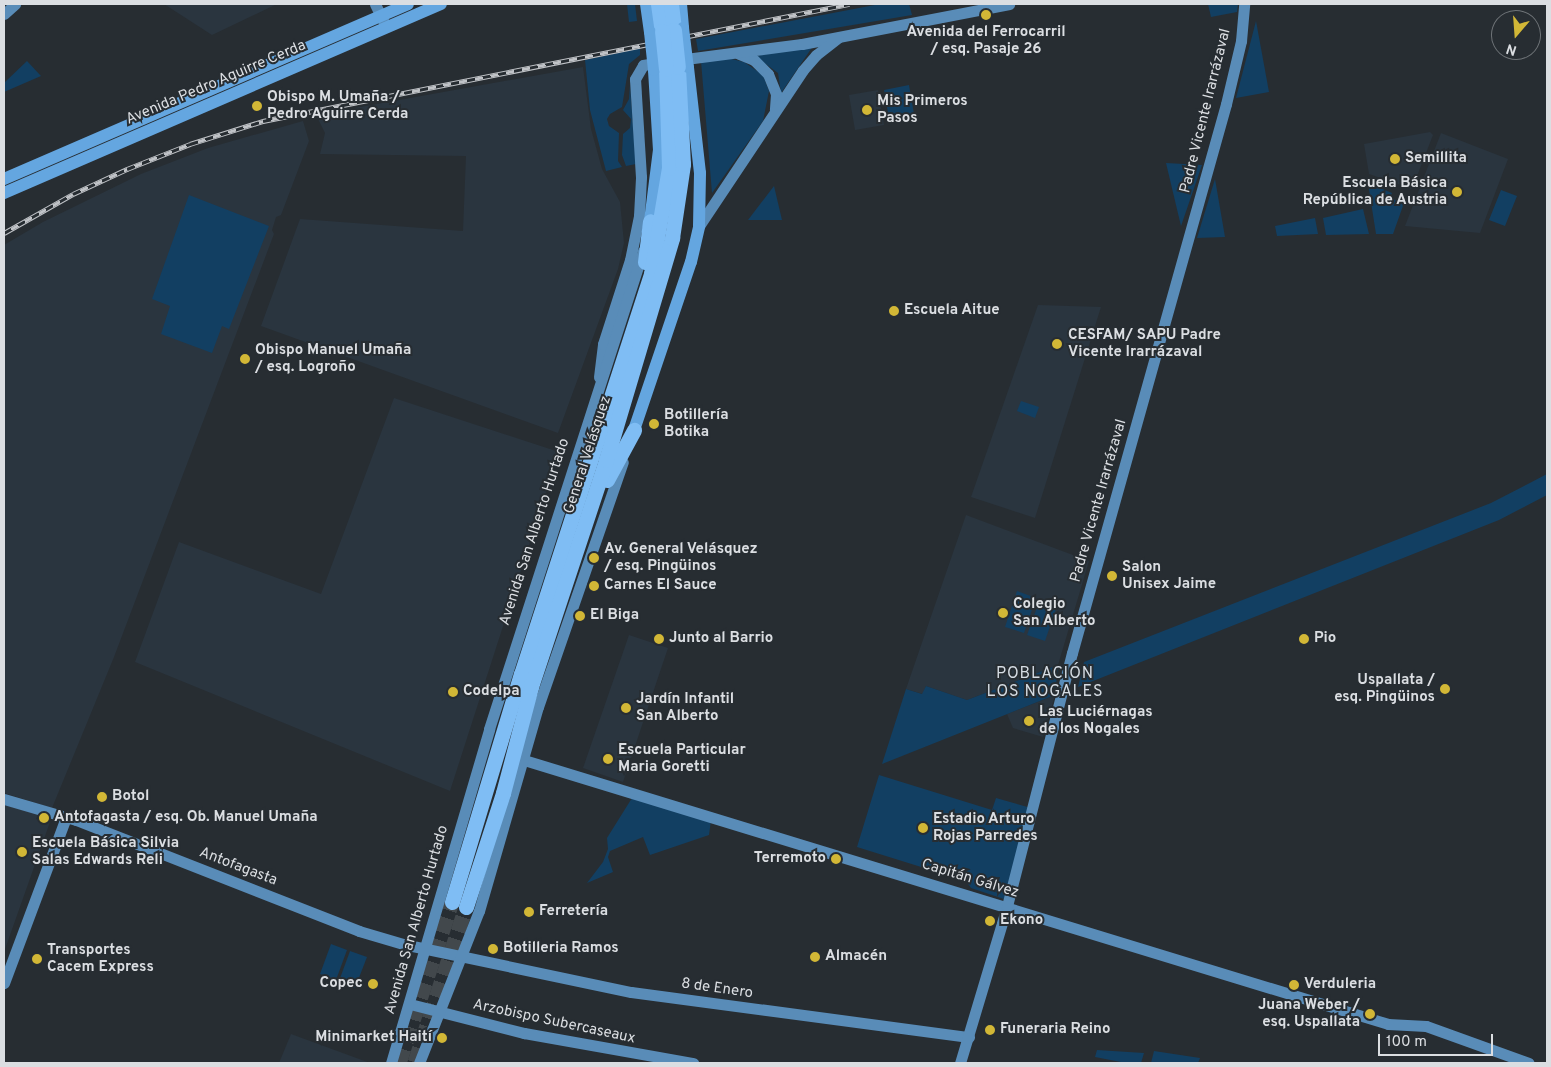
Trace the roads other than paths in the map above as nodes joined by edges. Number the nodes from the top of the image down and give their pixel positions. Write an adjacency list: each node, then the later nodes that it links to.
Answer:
1 (15, 4): 11 (street)
2 (408, 4): 10 (main road, Avenida Pedro Aguirre Cerda)
3 (441, 4): 10 (main road, Avenida Pedro Aguirre Cerda)
4 (646, 4): 12 (main road, Avenida San Alberto Hurtado)
5 (658, 4): 12 (highway, General Velásquez)
6 (671, 4): 12 (highway, General Velásquez)
7 (681, 4): 12 (main road, Avenida San Alberto Hurtado)
8 (1009, 4): 13 (street)
9 (1244, 4): 30 (street, Padre Vicente Irarrázaval)
10 (379, 13): 18 (main road, Avenida Pedro Aguirre Cerda); 19 (main road, Avenida Pedro Aguirre Cerda)
11 (4, 14)
12 (667, 30): 15 (highway, General Velásquez, bridge); 15 (main road, Avenida San Alberto Hurtado, bridge)
13 (844, 35): 14 (street); 16 (street, Avenida San Alberto Hurtado)
14 (736, 53): 16 (street); 24 (street)
15 (672, 68): 21 (main road, Avenida San Alberto Hurtado); 22 (main road, Avenida San Alberto Hurtado); 23 (highway, General Velásquez); 26 (highway, General Velásquez)
16 (775, 110): 22 (street, Avenida San Alberto Hurtado)
17 (192, 121): 18 (main road)
18 (146, 131): 20 (main road, Avenida Pedro Aguirre Cerda)
19 (4, 179)
20 (4, 192)
21 (650, 221): 23 (highway); 24 (street, Avenida San Alberto Hurtado)
22 (699, 226): 25 (main road, Avenida San Alberto Hurtado)
23 (623, 364): 26 (highway, General Velásquez)
24 (600, 387): 32 (street, Avenida San Alberto Hurtado)
25 (634, 430): 26 (highway); 27 (street, Avenida San Alberto Hurtado)
26 (578, 543)
27 (524, 760): 30 (street, Capitán Gálvez); 33 (street, Avenida San Alberto Hurtado)
28 (4, 799): 29 (street, Antofagasta)
29 (66, 817): 31 (street, Antofagasta); 35 (street)
30 (1007, 906): 38 (street, Padre Vicente Irarrázaval); 43 (street, Capitán Gálvez)
31 (403, 944): 32 (street, Antofagasta); 34 (street)
32 (423, 948): 33 (street, Antofagasta); 34 (street, Avenida San Alberto Hurtado)
33 (463, 956): 37 (street, Avenida San Alberto Hurtado); 38 (street, 8 de Enero)
34 (420, 962): 36 (street, Avenida San Alberto Hurtado)
35 (4, 983)
36 (410, 1004): 37 (street, Arzobispo Subercaseaux); 39 (street, Avenida San Alberto Hurtado)
37 (436, 1012): 40 (street, Avenida San Alberto Hurtado); 41 (street, Arzobispo Subercaseaux)
38 (970, 1037): 42 (street, Padre Vicente Irarrázaval)
39 (391, 1063)
40 (419, 1063)
41 (693, 1063)
42 (960, 1063)
43 (1529, 1063)

